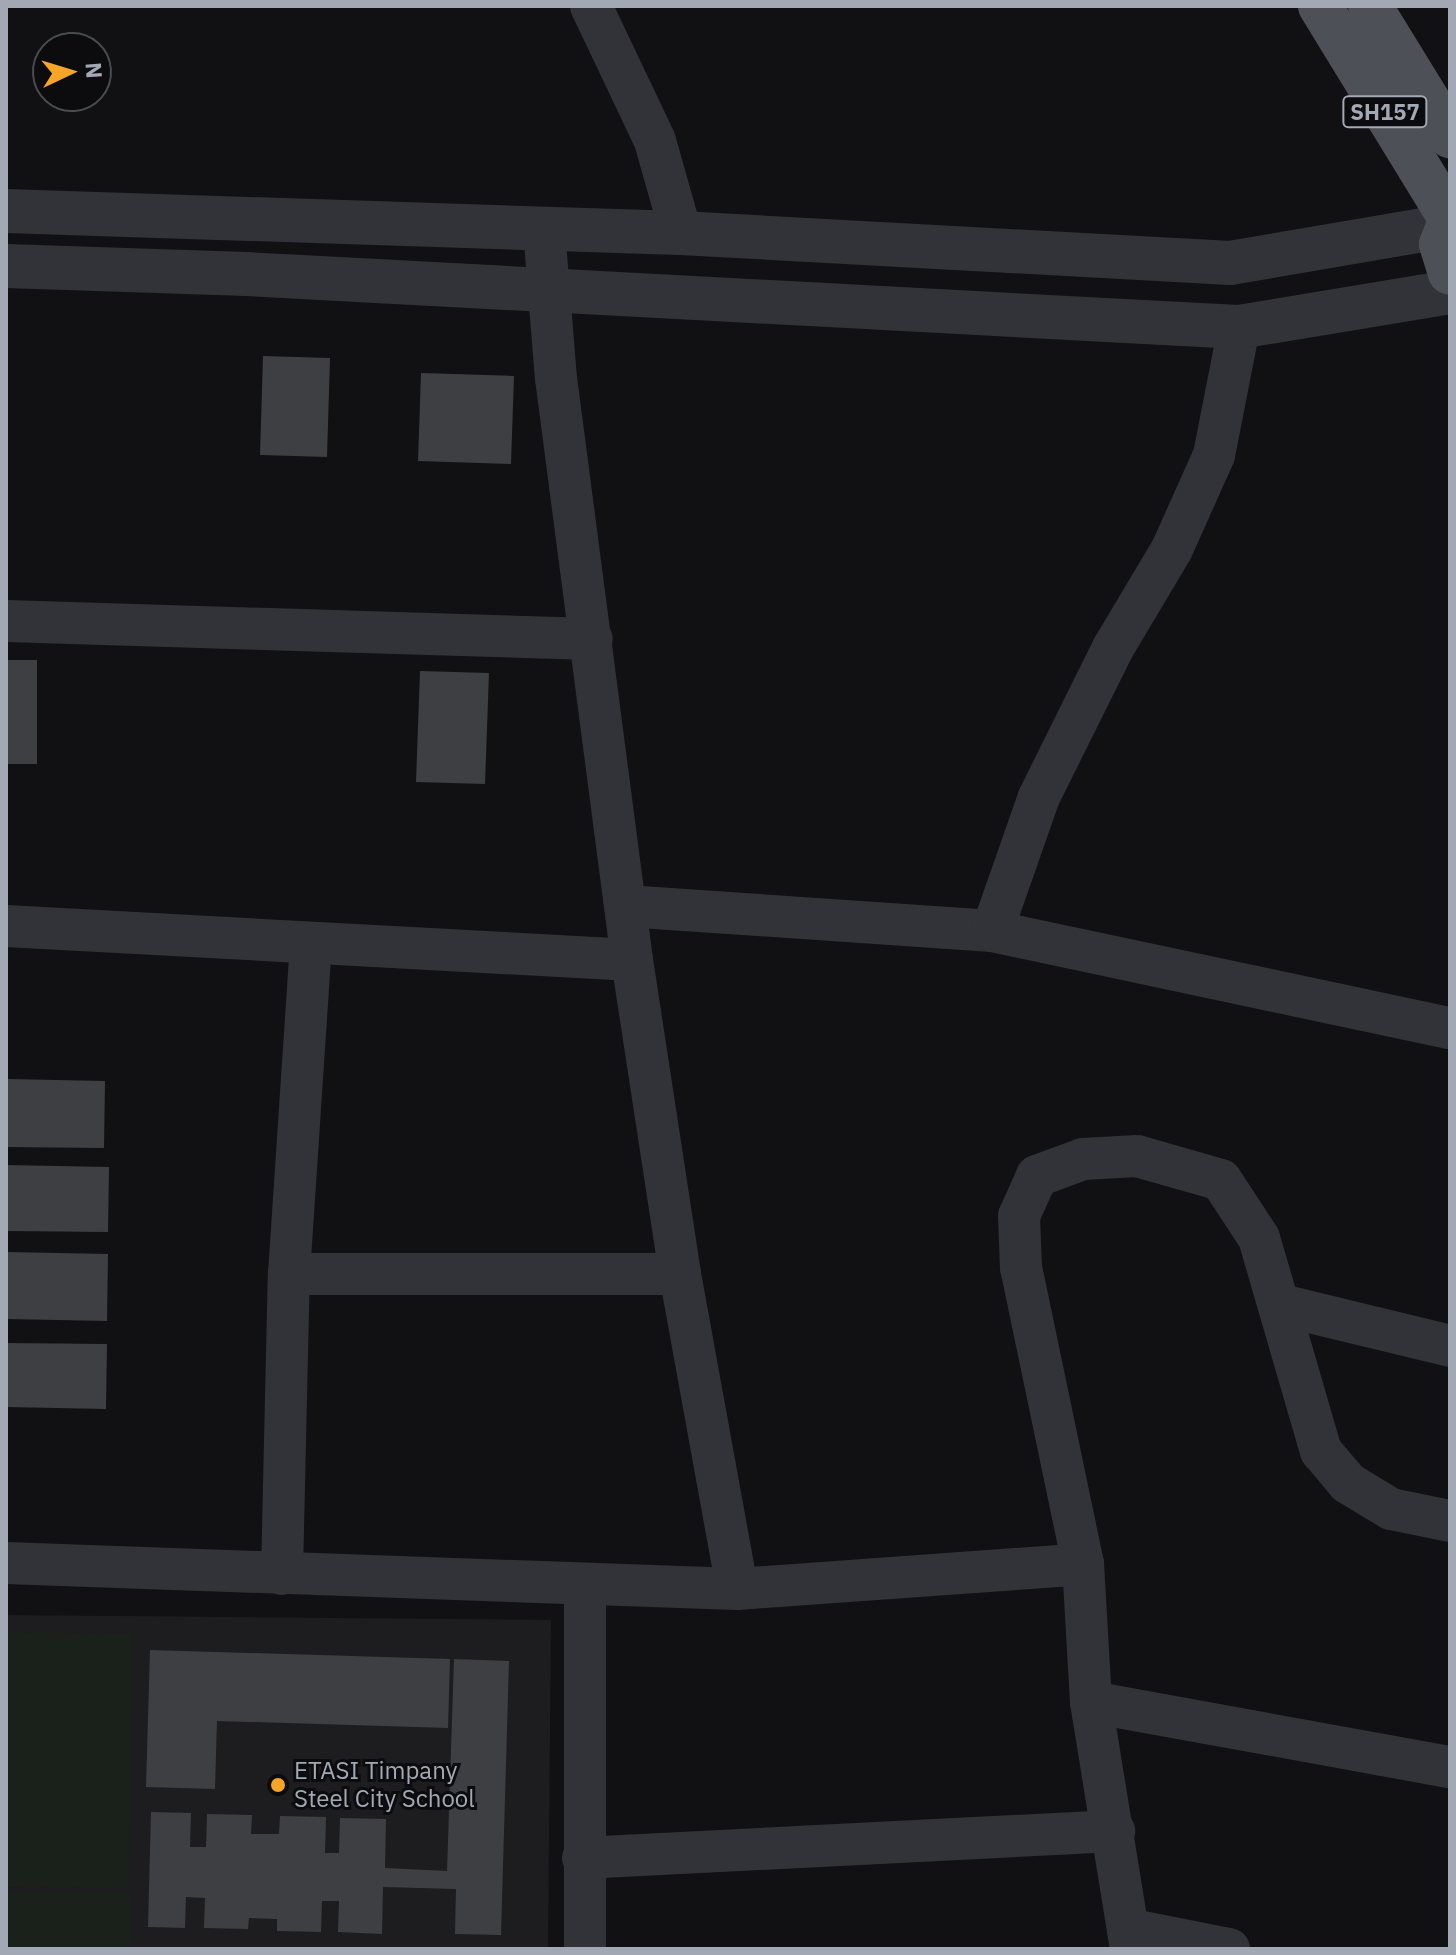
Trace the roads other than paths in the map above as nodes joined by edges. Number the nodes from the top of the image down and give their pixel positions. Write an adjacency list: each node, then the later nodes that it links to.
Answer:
1 (591, 6): 8 (street)
2 (1320, 6): 6 (main road, SH157)
3 (1370, 6): 4 (main road, SH157)
4 (1450, 136)
5 (6, 211): 7 (street)
6 (1449, 221): 8 (street); 10 (main road)
7 (544, 230): 8 (street); 11 (street)
8 (681, 233)
9 (6, 266): 11 (street)
10 (1450, 273)
11 (547, 292): 13 (street); 15 (street)
12 (1450, 292): 13 (street)
13 (1239, 327): 18 (street)
14 (6, 621): 15 (street)
15 (592, 639): 16 (street)
16 (626, 906): 18 (street); 20 (street)
17 (6, 926): 19 (street)
18 (992, 931): 21 (street)
19 (311, 944): 20 (street); 22 (street)
20 (632, 960): 23 (street)
21 (1450, 1028)
22 (289, 1274): 23 (street); 29 (street)
23 (680, 1274): 31 (street)
24 (1281, 1305): 25 (street); 26 (street); 28 (street)
25 (1450, 1346)
26 (1450, 1521)
27 (6, 1563): 29 (street)
28 (1083, 1564): 31 (street); 32 (street)
29 (282, 1574): 30 (street)
30 (585, 1587): 31 (street); 35 (street)
31 (737, 1589)
32 (1091, 1702): 33 (street); 34 (street)
33 (1450, 1767)
34 (1114, 1831): 35 (street); 36 (street)
35 (583, 1858): 37 (street)
36 (1130, 1939): 38 (street)
37 (585, 1949)
38 (1229, 1949)

